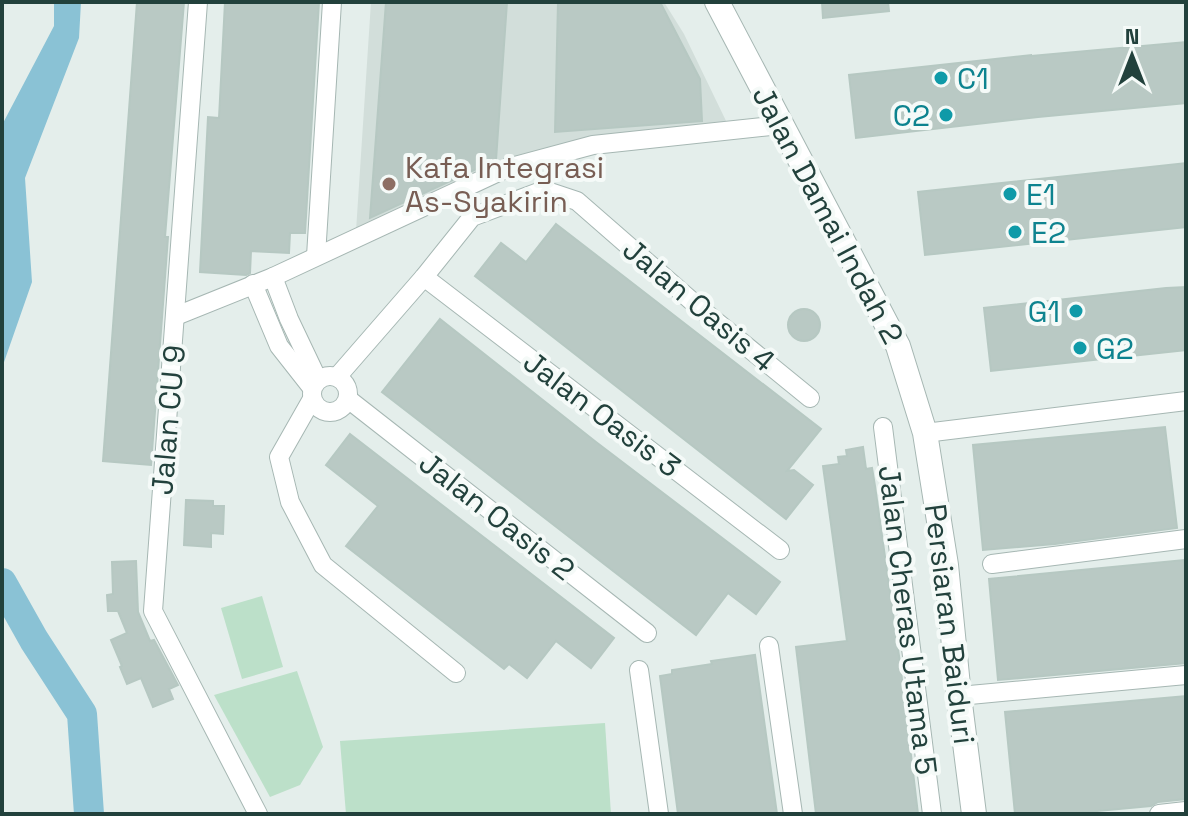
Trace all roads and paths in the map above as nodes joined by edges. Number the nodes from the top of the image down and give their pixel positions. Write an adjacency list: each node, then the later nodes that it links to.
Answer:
1 (198, 2): 9 (street, Jalan CU 9)
2 (332, 2): 5 (street)
3 (717, 2): 4 (street, Jalan Damai Indah 2)
4 (780, 125): 5 (street); 16 (street, Jalan Damai Indah 2)
5 (316, 256): 6 (street)
6 (273, 277): 8 (street); 11 (street)
7 (424, 277): 10 (street, Jalan Oasis 4); 12 (street, Jalan Oasis 4); 18 (street, Jalan Oasis 3)
8 (253, 284): 9 (street); 11 (street)
9 (176, 316): 27 (street, Jalan CU 9)
10 (337, 377): 11 (street); 13 (street)
11 (314, 389): 13 (street); 23 (street)
12 (810, 398)
13 (348, 399): 20 (street, Jalan Oasis 2)
14 (1186, 401): 16 (street)
15 (883, 427): 30 (street, Jalan Cheras Utama 5)
16 (925, 433): 25 (street, Persiaran Baiduri)
17 (1186, 539): 19 (street)
18 (780, 550)
19 (992, 564)
20 (647, 633)
21 (769, 646): 29 (street)
22 (639, 670): 28 (street)
23 (456, 673)
24 (1186, 675): 25 (street)
25 (959, 696): 31 (street, Persiaran Baiduri)
26 (1186, 811): 32 (street)
27 (258, 814)
28 (659, 814)
29 (793, 814)
30 (932, 814)
31 (974, 814)
32 (1159, 814)

